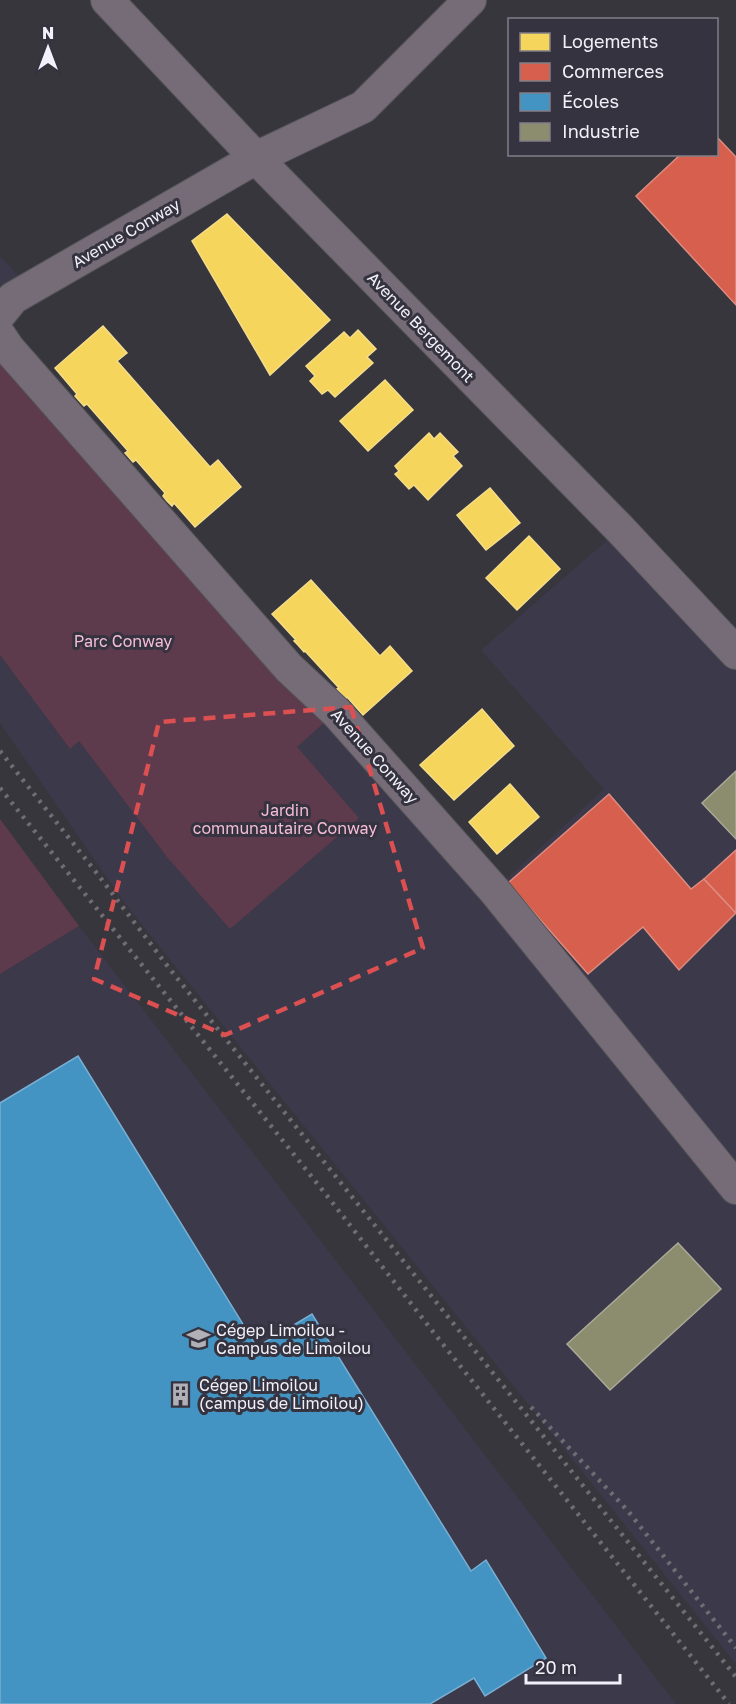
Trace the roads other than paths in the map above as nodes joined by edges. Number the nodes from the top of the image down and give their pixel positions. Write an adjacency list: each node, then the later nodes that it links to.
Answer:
1 (107, 0): 3 (street, Avenue Bergemont)
2 (470, 0): 3 (street, Avenue Conway)
3 (256, 158): 4 (street, Avenue Conway); 6 (street, Avenue Bergemont)
4 (0, 314)
5 (0, 336): 7 (street, Avenue Conway)
6 (736, 653)
7 (736, 1188)

